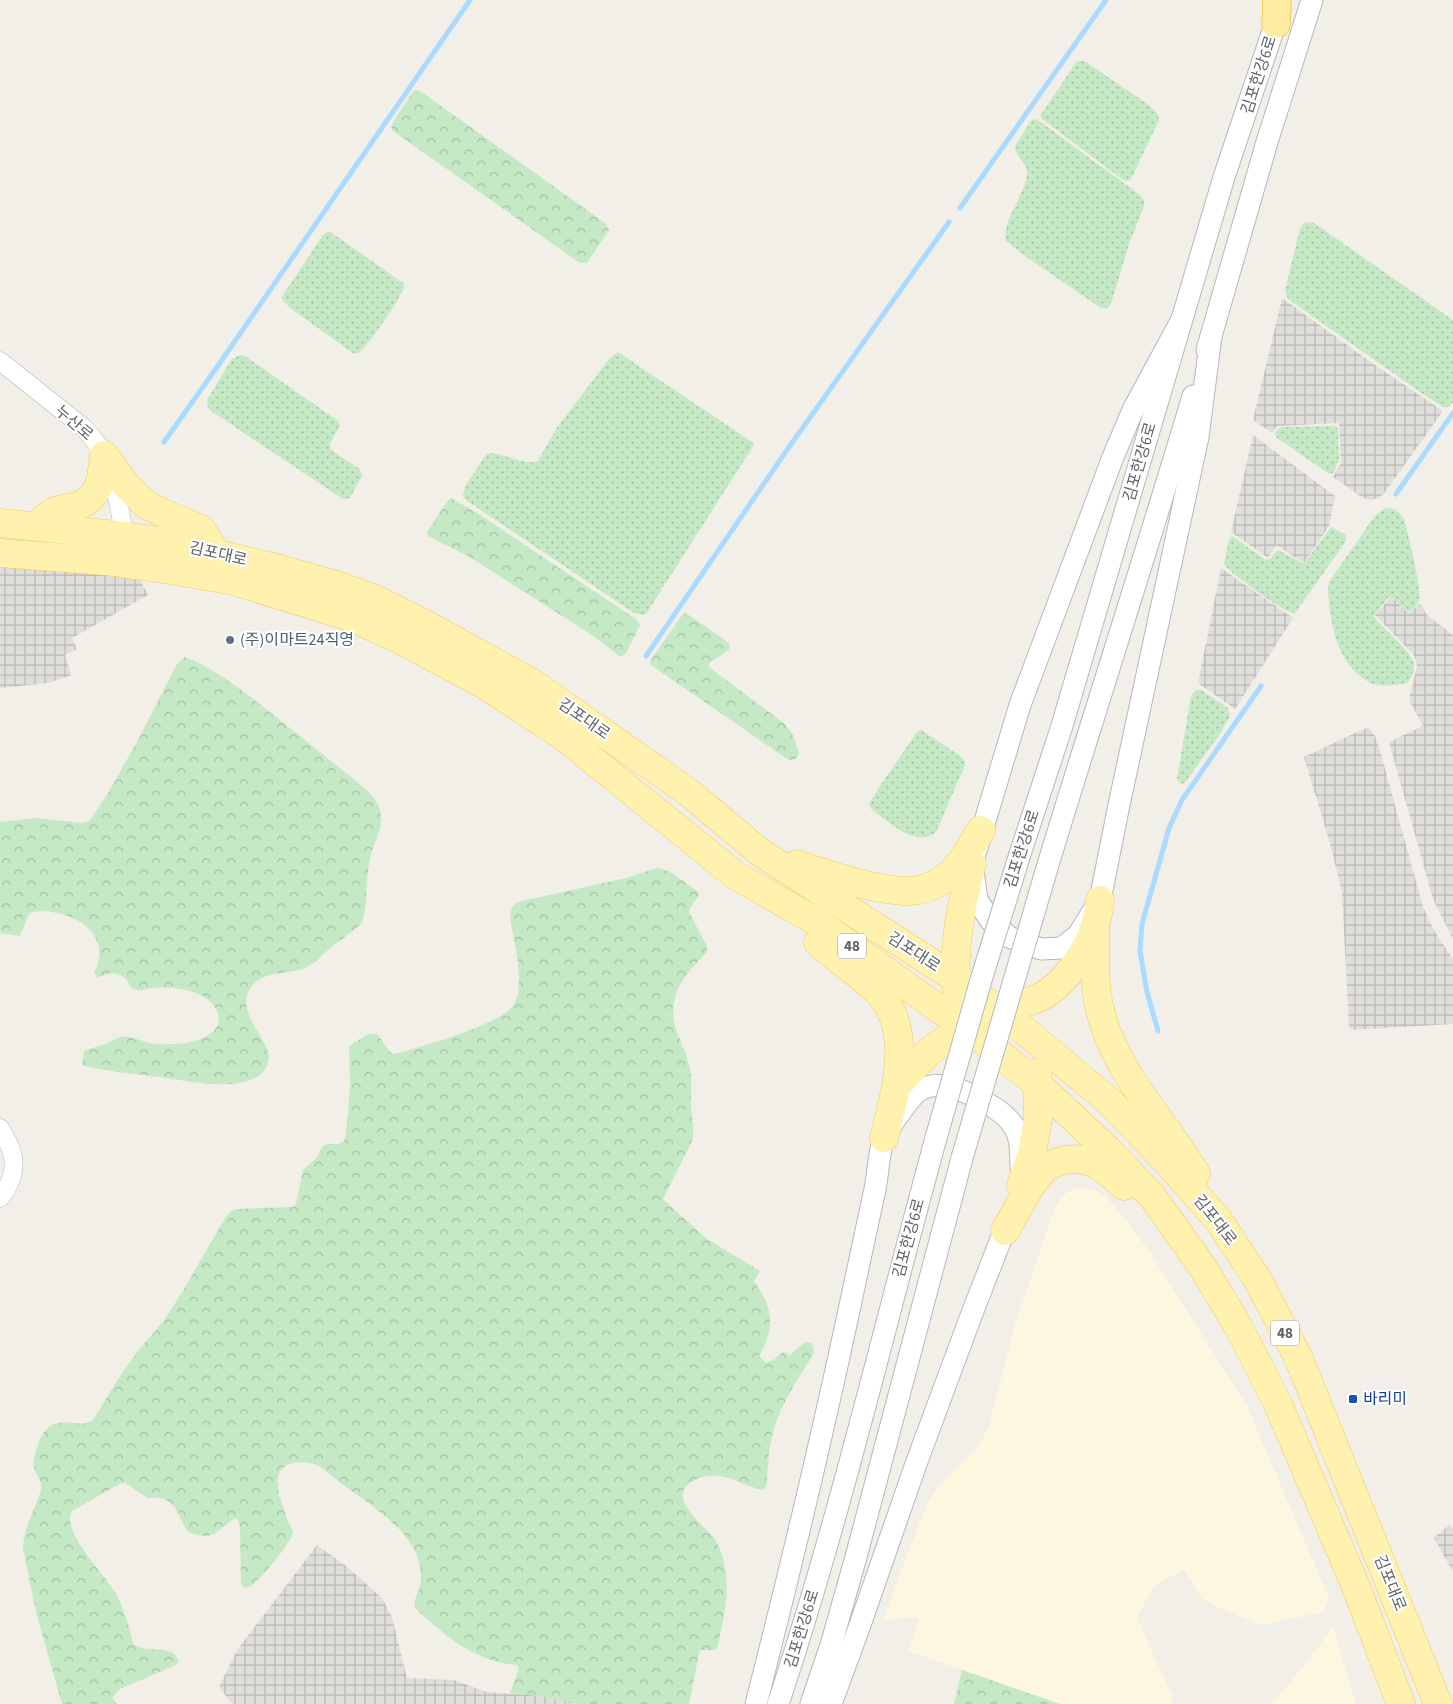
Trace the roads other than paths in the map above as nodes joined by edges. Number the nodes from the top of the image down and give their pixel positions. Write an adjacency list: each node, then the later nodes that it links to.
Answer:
1 (1312, 0): 4 (street, 김포한강6로)
2 (1279, 8): 3 (street, 김포한강6로)
3 (1181, 321): 13 (street); 33 (street, 김포한강6로, bridge)
4 (1211, 336): 17 (street); 34 (street, 김포한강6로, bridge)
5 (0, 361): 6 (street, 누산로)
6 (104, 454): 8 (main road); 9 (street, 누산로); 11 (main road)
7 (0, 523): 8 (main road, 김포대로 / 48)
8 (36, 526): 9 (main road, 김포대로 / 48)
9 (124, 536): 11 (main road, 김포대로 / 48); 12 (street, 누산로)
10 (0, 553): 12 (main road, 김포대로 / 48)
11 (216, 553): 14 (main road, 김포대로 / 48)
12 (124, 564): 16 (main road, 김포대로 / 48)
13 (982, 830): 14 (main road); 15 (street)
14 (761, 852): 19 (main road, 김포대로 / 48)
15 (972, 864): 17 (street); 19 (main road)
16 (735, 876): 21 (main road, 김포대로 / 48); 24 (main road)
17 (1100, 900): 18 (main road)
18 (1095, 926): 20 (main road); 29 (main road)
19 (955, 978): 20 (main road, 김포대로 / 48); 21 (main road)
20 (993, 1007): 21 (main road); 22 (main road, 김포대로 / 48)
21 (963, 1017): 22 (main road); 23 (main road, 김포대로 / 48); 24 (main road)
22 (1025, 1031): 23 (main road); 29 (main road, 김포대로 / 48)
23 (1037, 1084): 27 (main road); 31 (main road, 김포대로 / 48)
24 (897, 1086): 26 (main road)
25 (0, 1128): 28 (street)
26 (884, 1138): 27 (street); 32 (street)
27 (1021, 1185): 30 (street)
28 (0, 1198)
29 (1219, 1221): 37 (main road, 김포대로 / 48)
30 (1005, 1231): 31 (main road); 35 (street)
31 (1182, 1237): 36 (main road, 김포대로 / 48)
32 (756, 1704)
33 (778, 1704)
34 (811, 1704)
35 (831, 1704)
36 (1401, 1704)
37 (1438, 1704)

